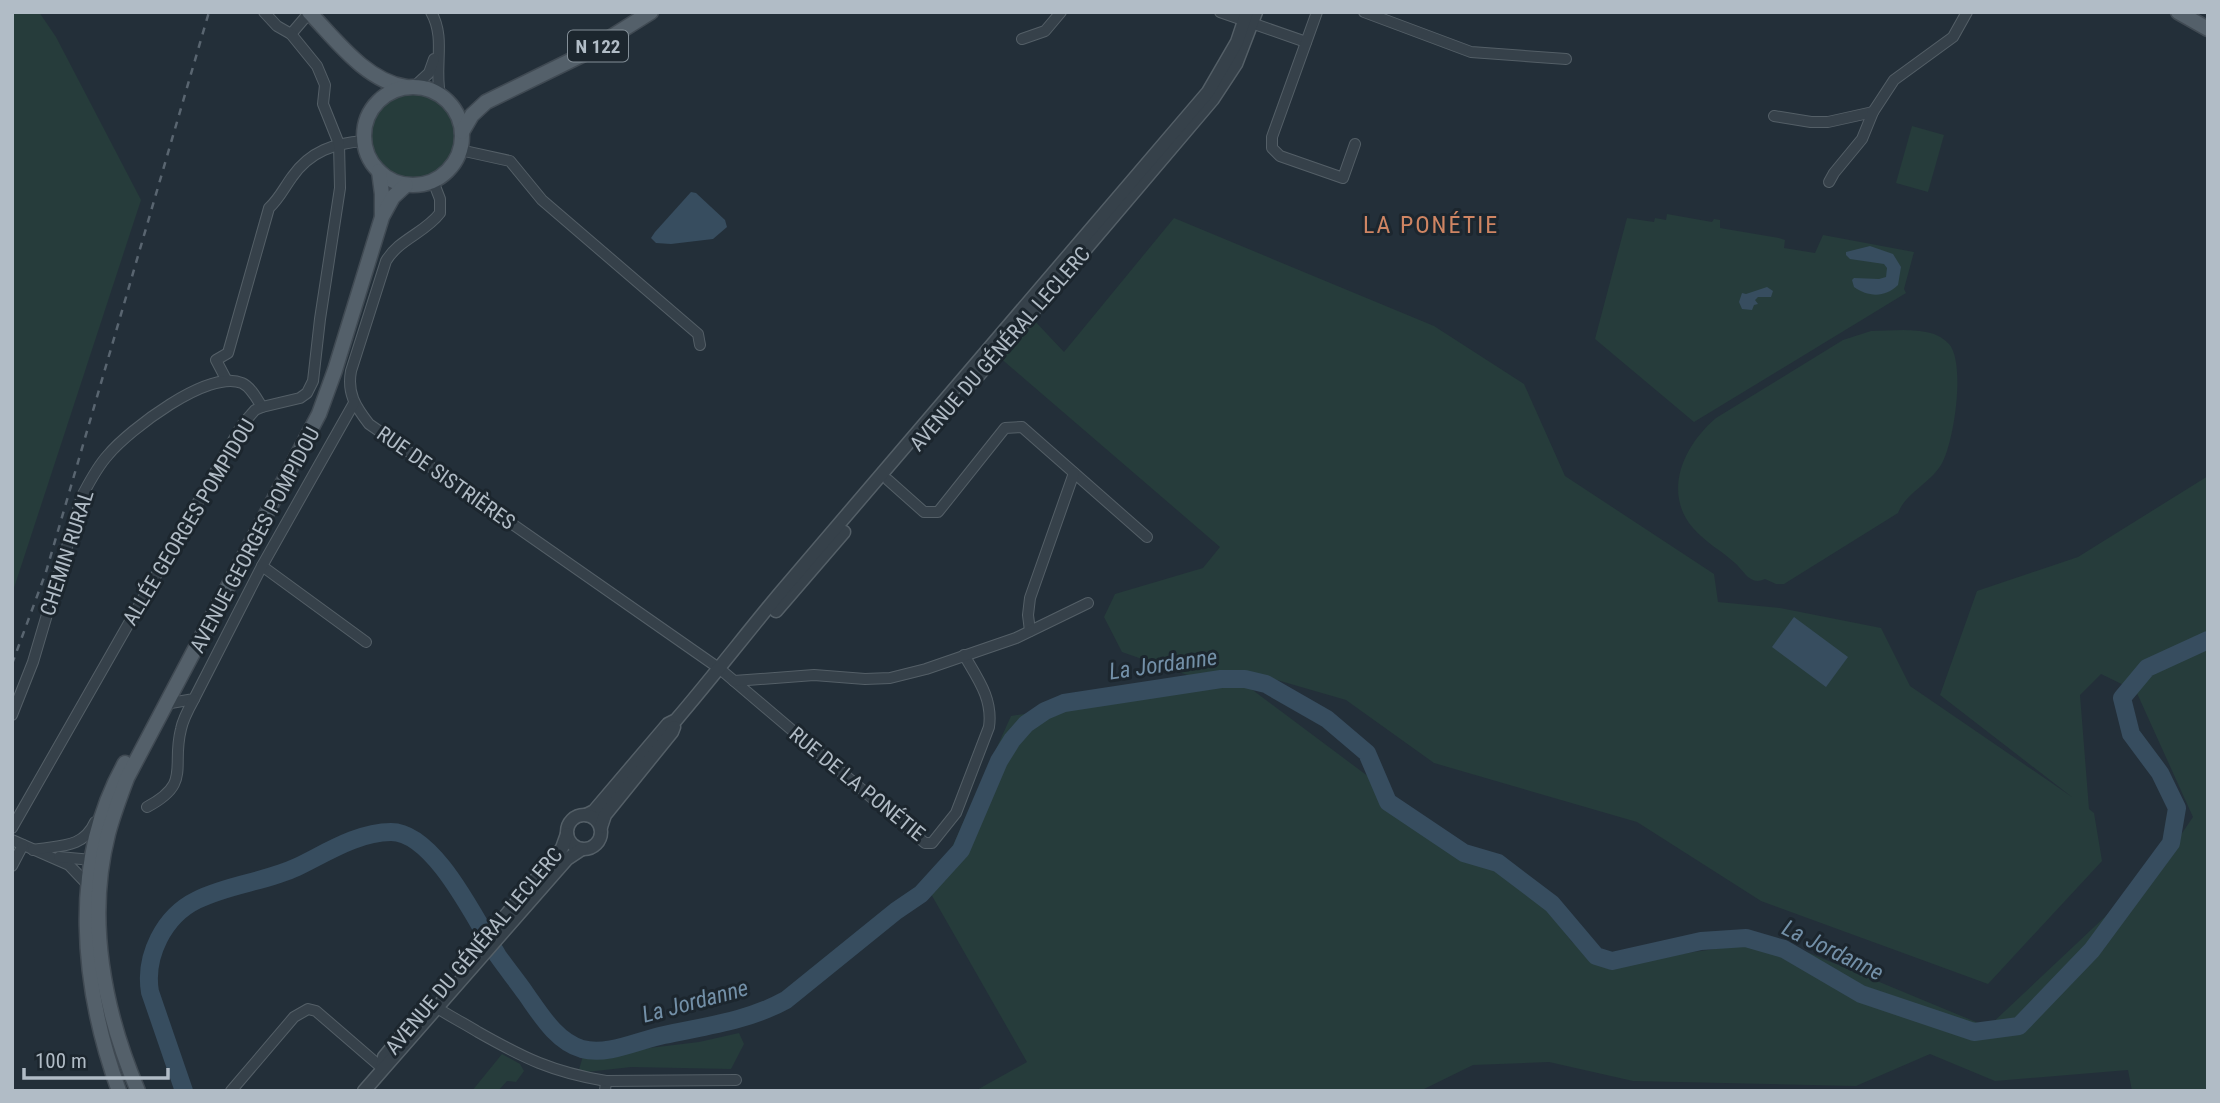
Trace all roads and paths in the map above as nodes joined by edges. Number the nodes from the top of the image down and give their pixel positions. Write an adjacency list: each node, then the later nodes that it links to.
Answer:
1 (264, 12): 13 (street)
2 (309, 12): 13 (street); 18 (main road)
3 (431, 12): 16 (street)
4 (651, 12): 21 (main road, N 122)
5 (1061, 12): 14 (street)
6 (1220, 12): 11 (street)
7 (1317, 12): 15 (street)
8 (1364, 12): 17 (street)
9 (1967, 12): 23 (street)
10 (2178, 12): 12 (main road)
11 (1250, 17): 15 (street); 40 (street, AVENUE DU GÉNÉRAL LECLERC); 48 (street, AVENUE DU GÉNÉRAL LECLERC)
12 (2208, 29)
13 (291, 34): 27 (street)
14 (1022, 39)
15 (1306, 41): 28 (street)
16 (439, 46): 19 (street); 20 (street)
17 (1566, 59)
18 (358, 62): 19 (main road); 22 (main road)
19 (411, 87): 20 (main road); 22 (main road)
20 (444, 98): 21 (main road, N 122); 25 (main road)
21 (486, 102): 25 (main road, N 122)
22 (375, 105): 26 (main road)
23 (1873, 112): 24 (street); 32 (street)
24 (1773, 116)
25 (462, 132): 29 (main road)
26 (364, 141): 27 (street); 30 (main road)
27 (339, 144): 36 (street); 38 (street, ALLÉE GEORGES POMPIDOU)
28 (1355, 144)
29 (460, 150): 31 (main road); 35 (street)
30 (379, 171): 33 (main road); 34 (main road)
31 (433, 181): 33 (main road); 37 (street)
32 (1829, 182)
33 (406, 185): 34 (main road)
34 (382, 217): 43 (main road, AVENUE GEORGES POMPIDOU)
35 (700, 345)
36 (227, 381): 38 (street); 52 (street, CHEMIN RURAL)
37 (354, 403): 42 (street, AVENUE GEORGES POMPIDOU); 48 (street, RUE DE SISTRIÈRES)
38 (262, 407): 58 (street, ALLÉE GEORGES POMPIDOU)
39 (1073, 472): 40 (street); 41 (street); 45 (street)
40 (888, 480): 48 (street, AVENUE DU GÉNÉRAL LECLERC)
41 (1147, 537)
42 (262, 566): 46 (street); 50 (street, AVENUE GEORGES POMPIDOU)
43 (218, 601): 51 (main road, AVENUE GEORGES POMPIDOU); 54 (main road, AVENUE GEORGES POMPIDOU)
44 (1088, 603): 45 (street)
45 (1030, 631): 47 (street)
46 (366, 642)
47 (964, 655): 49 (street); 49 (street, RUE DE LA PONÉTIE)
48 (720, 669): 49 (street, RUE DE LA PONÉTIE); 53 (street, AVENUE DU GÉNÉRAL LECLERC)
49 (734, 681)
50 (194, 699): 51 (street); 55 (street, AVENUE GEORGES POMPIDOU)
51 (165, 704): 60 (main road, AVENUE GEORGES POMPIDOU)
52 (12, 715)
53 (676, 720): 56 (street, AVENUE DU GÉNÉRAL LECLERC); 57 (street, AVENUE DU GÉNÉRAL LECLERC)
54 (114, 782): 62 (street); 65 (main road, AVENUE GEORGES POMPIDOU)
55 (147, 807)
56 (586, 815): 57 (street); 59 (street, AVENUE DU GÉNÉRAL LECLERC)
57 (601, 827): 64 (street, AVENUE DU GÉNÉRAL LECLERC)
58 (12, 828)
59 (568, 834): 64 (street, AVENUE DU GÉNÉRAL LECLERC); 69 (street, AVENUE DU GÉNÉRAL LECLERC)
60 (108, 835): 65 (main road); 70 (main road, AVENUE GEORGES POMPIDOU)
61 (12, 840): 63 (street)
62 (71, 844): 63 (street); 65 (street)
63 (28, 848): 66 (street); 67 (street)
64 (582, 849): 69 (street, AVENUE DU GÉNÉRAL LECLERC)
65 (94, 855): 66 (street); 68 (main road, AVENUE GEORGES POMPIDOU); 70 (main road)
66 (48, 856): 68 (street)
67 (12, 866)
68 (88, 885): 75 (main road, AVENUE GEORGES POMPIDOU)
69 (506, 922): 71 (street, AVENUE DU GÉNÉRAL LECLERC)
70 (100, 954): 76 (main road, AVENUE GEORGES POMPIDOU)
71 (434, 1005): 72 (street, AVENUE DU GÉNÉRAL LECLERC); 74 (street)
72 (382, 1068): 77 (street); 78 (street, AVENUE DU GÉNÉRAL LECLERC)
73 (736, 1080): 74 (street)
74 (605, 1086)
75 (119, 1091)
76 (138, 1091)
77 (230, 1091)
78 (364, 1091)

